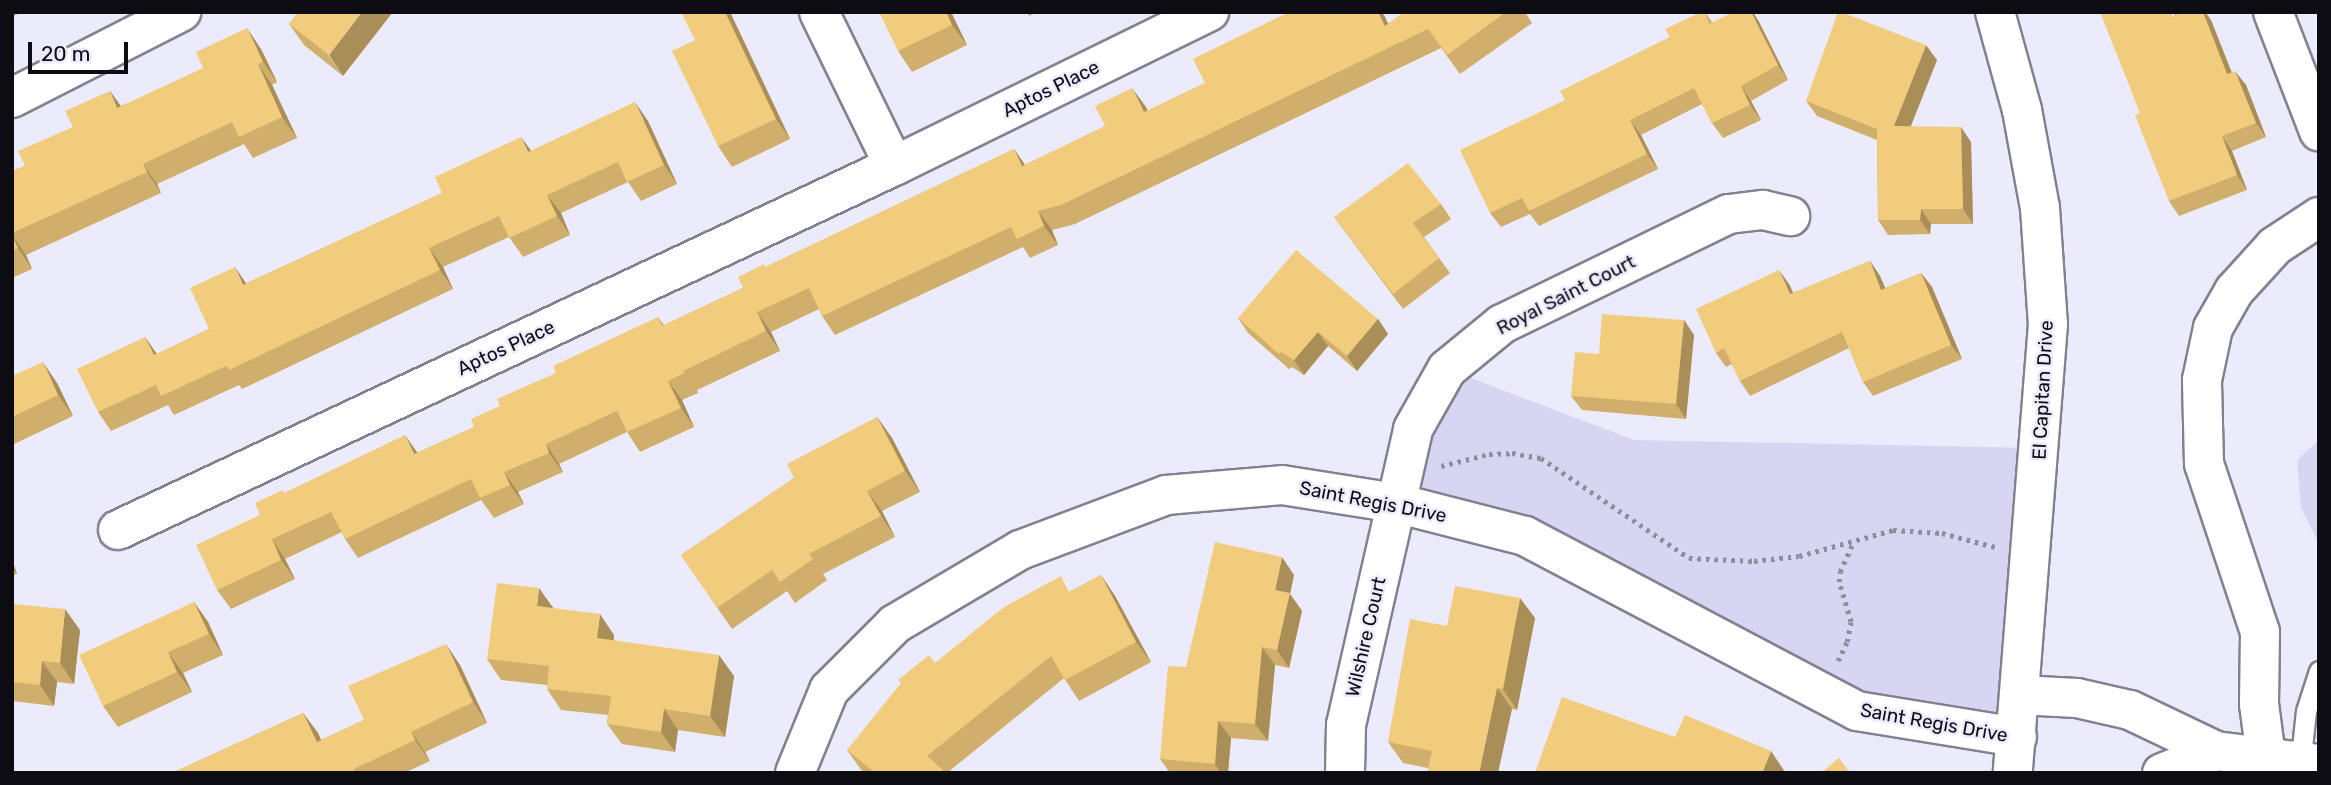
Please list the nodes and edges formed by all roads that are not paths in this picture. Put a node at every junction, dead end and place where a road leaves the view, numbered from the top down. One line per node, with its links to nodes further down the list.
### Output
1 (181, 12): 6 (street)
2 (819, 12): 8 (street)
3 (1209, 12): 8 (street, Aptos Place)
4 (1995, 12): 14 (street, El Capitan Drive)
5 (2273, 12): 7 (street)
6 (12, 98)
7 (2319, 131)
8 (894, 166): 12 (street, Aptos Place)
9 (1790, 216): 11 (street, Royal Saint Court)
10 (2319, 217): 17 (street)
11 (1396, 503): 16 (street, Saint Regis Drive); 18 (street, Saint Regis Drive); 19 (street, Wilshire Court)
12 (118, 530)
13 (2319, 671): 17 (lane)
14 (2019, 695): 15 (street); 16 (street, El Capitan Drive)
15 (2216, 751): 17 (street); 20 (street)
16 (2015, 755)
17 (2290, 765)
18 (795, 773)
19 (1345, 773)
20 (2162, 773)

